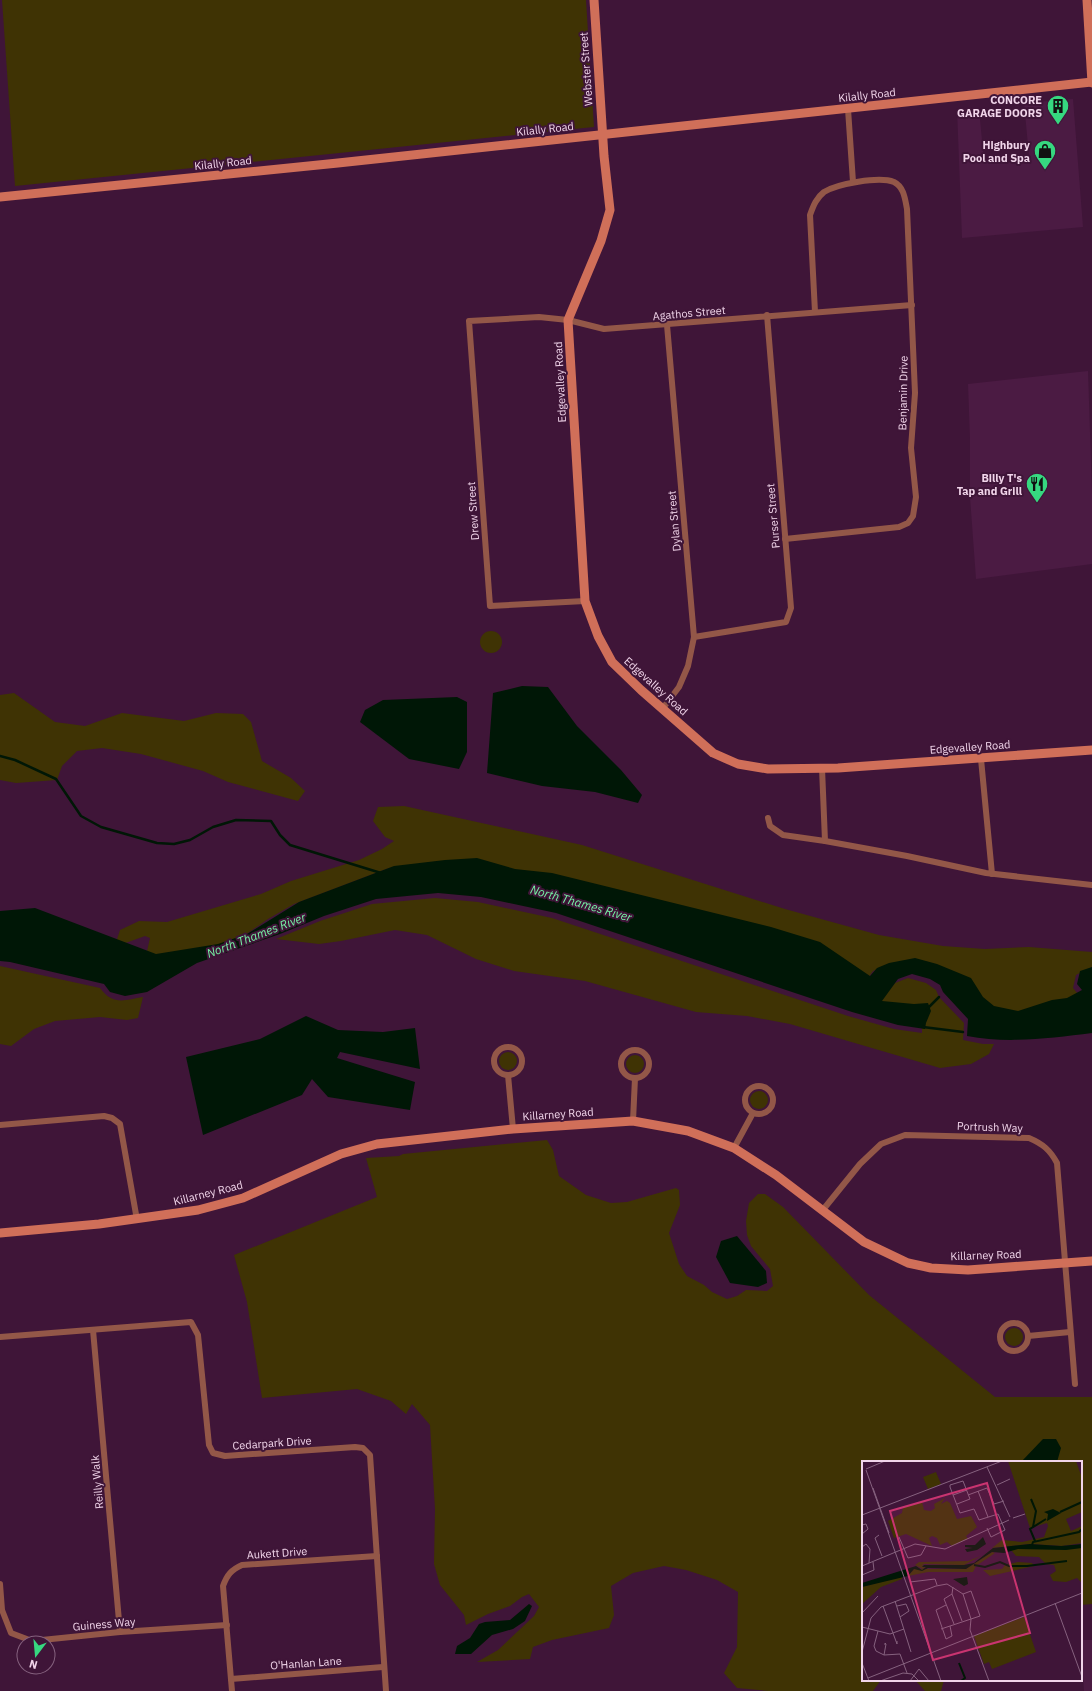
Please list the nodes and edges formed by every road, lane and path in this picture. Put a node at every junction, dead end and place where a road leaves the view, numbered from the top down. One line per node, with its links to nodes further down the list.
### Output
1 (594, 0): 5 (street, Webster Street)
2 (1087, 0): 3 (street)
3 (1092, 82): 4 (street, Kilally Road)
4 (848, 109): 5 (street, Kilally Road); 6 (street)
5 (603, 135): 7 (street, Kilally Road); 12 (street, Edgevalley Road)
6 (853, 182): 8 (street, Benjamin Drive); 9 (street, Benjamin Drive)
7 (0, 197)
8 (912, 305): 9 (street, Agathos Street); 14 (street, Benjamin Drive)
9 (815, 312): 10 (street, Agathos Street)
10 (767, 315): 13 (street, Agathos Street); 14 (street, Purser Street)
11 (469, 320): 12 (street, Agathos Street); 15 (street, Drew Street)
12 (568, 320): 13 (street, Agathos Street); 15 (street, Edgevalley Road)
13 (667, 325): 16 (street, Dylan Street)
14 (785, 538): 16 (street, Purser Street)
15 (585, 601): 17 (street, Edgevalley Road)
16 (694, 637): 17 (street, Dylan Street)
17 (663, 708): 20 (street, Edgevalley Road)
18 (1092, 750): 19 (street, Edgevalley Road)
19 (981, 759): 20 (street, Edgevalley Road); 23 (street)
20 (822, 768): 22 (street)
21 (768, 818): 22 (street)
22 (825, 841): 23 (street)
23 (992, 874): 24 (street)
24 (1092, 885)
25 (508, 1074): 25 (street); 30 (street)
26 (635, 1078): 26 (street); 28 (street)
27 (753, 1113): 27 (street); 31 (street)
28 (633, 1121): 30 (street, Killarney Road); 31 (street, Killarney Road)
29 (0, 1125): 33 (street)
30 (513, 1129): 33 (street, Killarney Road)
31 (734, 1148): 32 (street, Killarney Road)
32 (822, 1211): 36 (street, Killarney Road); 36 (street, Portrush Way)
33 (137, 1220): 34 (street, Killarney Road)
34 (0, 1233)
35 (1092, 1261): 36 (street, Killarney Road)
36 (1066, 1262): 38 (street, Portrush Way)
37 (93, 1330): 40 (street, Cedarpark Drive); 42 (street, Cedarpark Drive); 45 (street, Reilly Walk)
38 (1070, 1332): 39 (street); 41 (street, Portrush Way)
39 (1028, 1336): 39 (street)
40 (0, 1337)
41 (1075, 1384)
42 (377, 1556): 44 (street, Aukett Drive); 46 (street, Cedarpark Drive)
43 (0, 1584): 45 (street, Guiness Way)
44 (227, 1625): 45 (street, Guiness Way); 47 (street, Aukett Drive)
45 (120, 1632)
46 (383, 1667): 47 (street, O'Hanlan Lane); 49 (street, Cedarpark Drive)
47 (231, 1679): 48 (street, Aukett Drive)
48 (232, 1691)
49 (386, 1691)

